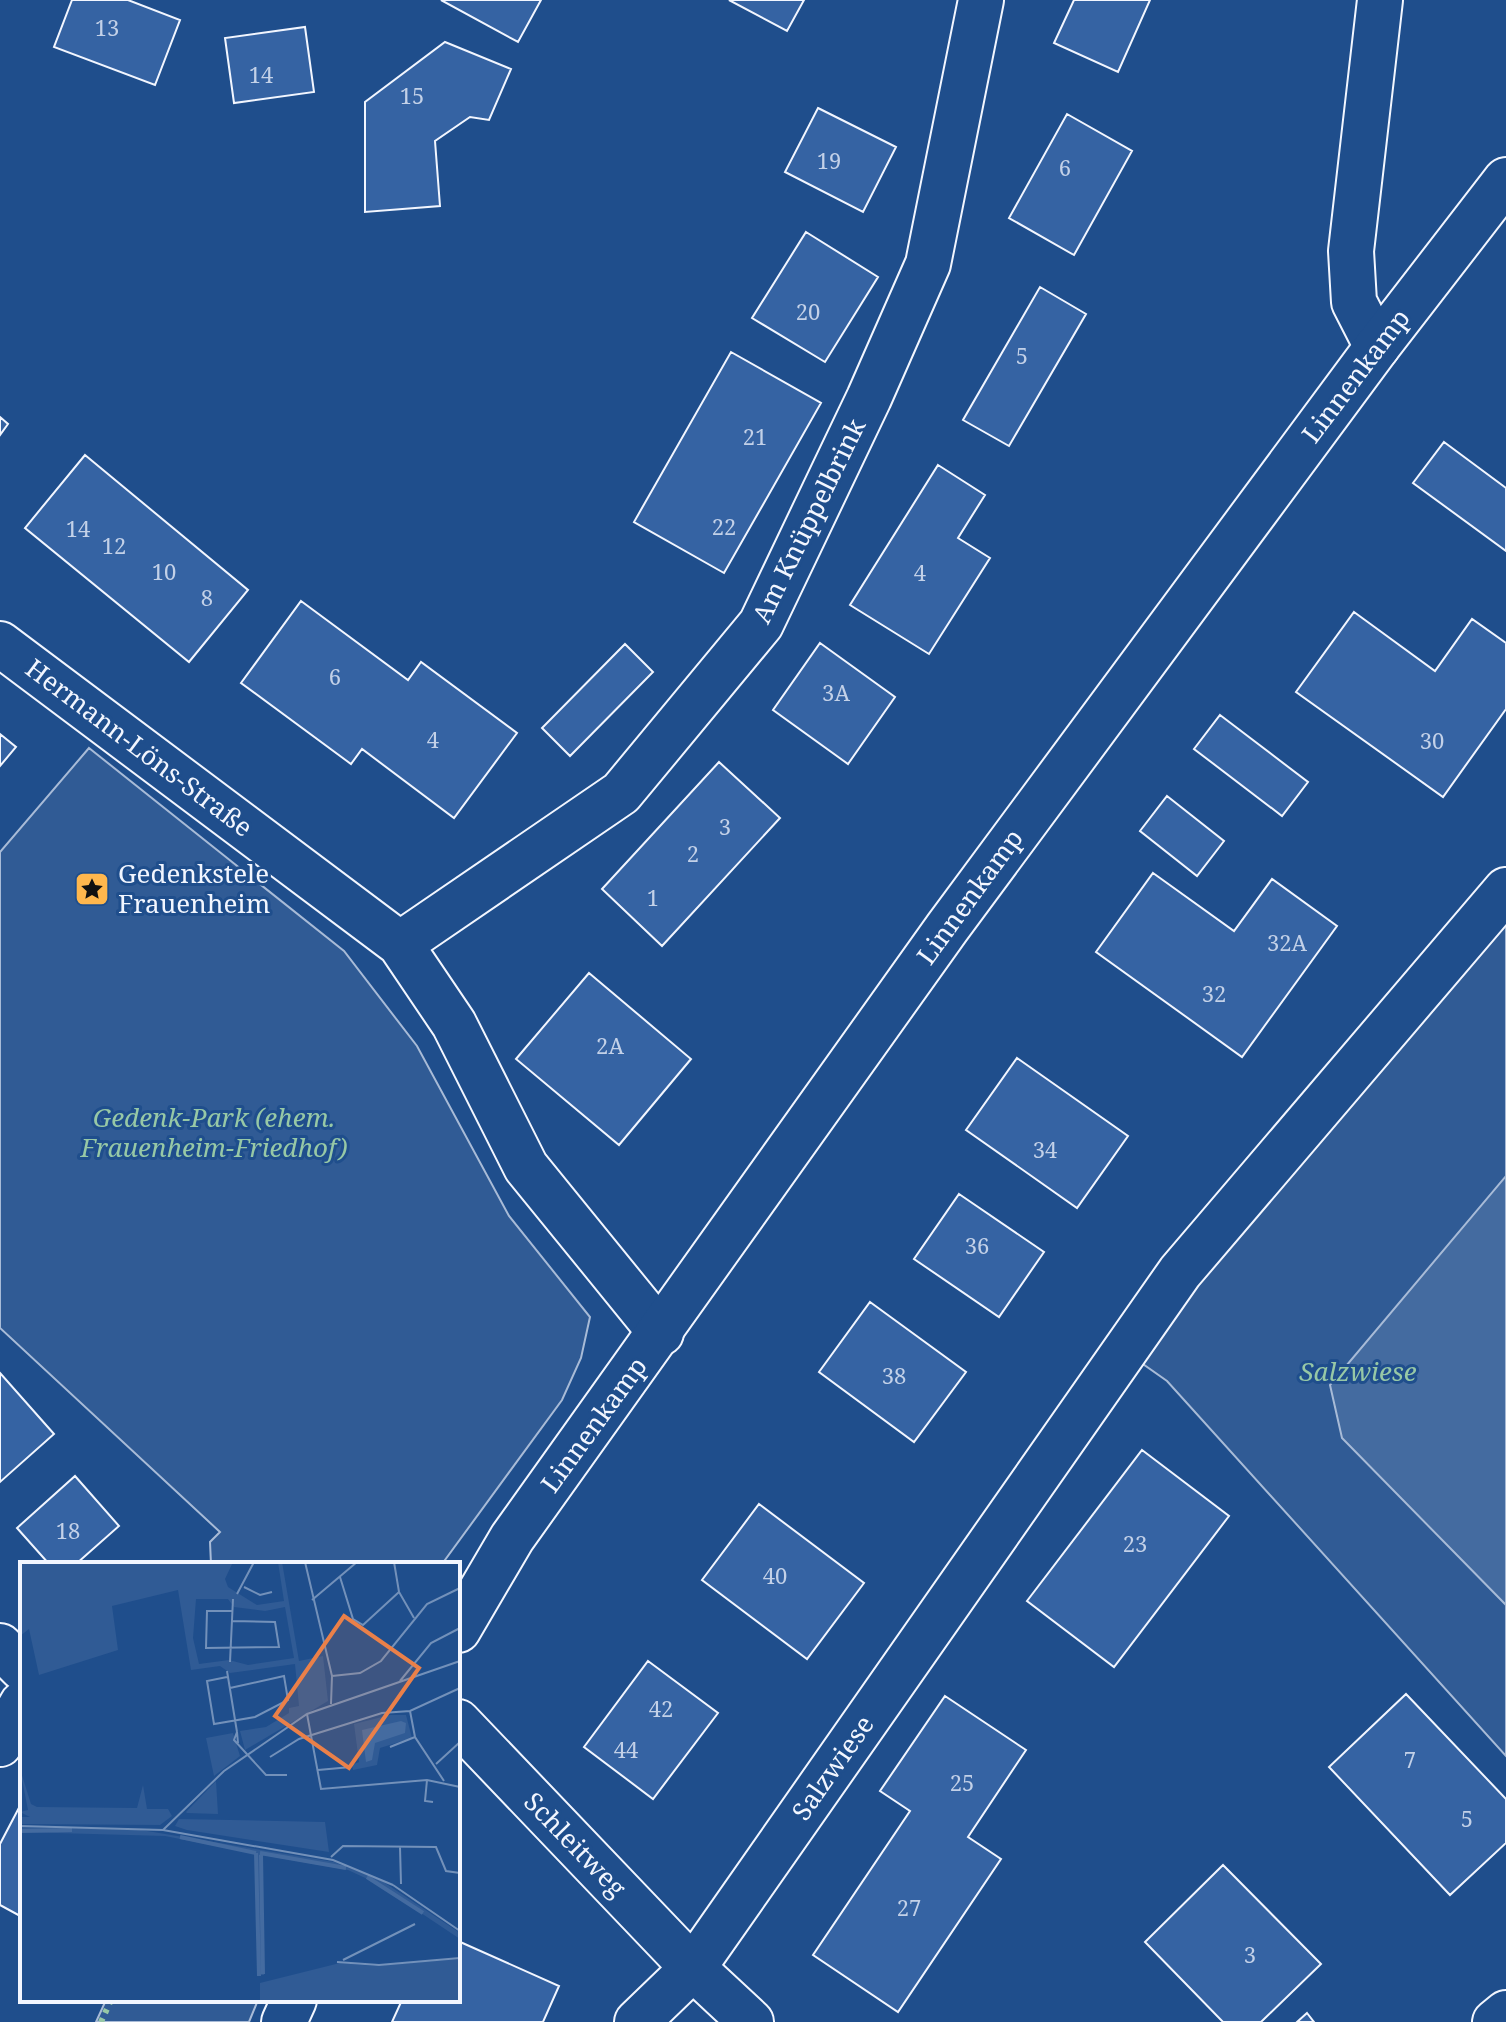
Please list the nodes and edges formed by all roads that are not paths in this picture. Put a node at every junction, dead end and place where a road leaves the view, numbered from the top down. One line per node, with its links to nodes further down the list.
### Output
1 (981, 0): 7 (street, Am Knüppelbrink)
2 (1380, 0): 4 (street)
3 (1506, 180): 4 (street, Linnenkamp)
4 (1377, 347): 8 (street, Linnenkamp)
5 (0, 644): 7 (street, Hermann-Löns-Straße)
6 (1506, 890): 15 (street, Salzwiese)
7 (400, 944): 8 (street, Hermann-Löns-Straße)
8 (661, 1333): 9 (street, Linnenkamp)
9 (460, 1627)
10 (0, 1646): 11 (street)
11 (20, 1666)
12 (20, 1708): 14 (street)
13 (460, 1724): 15 (street, Schleitweg)
14 (0, 1744)
15 (693, 1968): 19 (street); 20 (street, Schleitweg)
16 (293, 2002): 18 (street)
17 (1506, 2013): 21 (street)
18 (284, 2022)
19 (637, 2022)
20 (751, 2022)
21 (1495, 2022)

